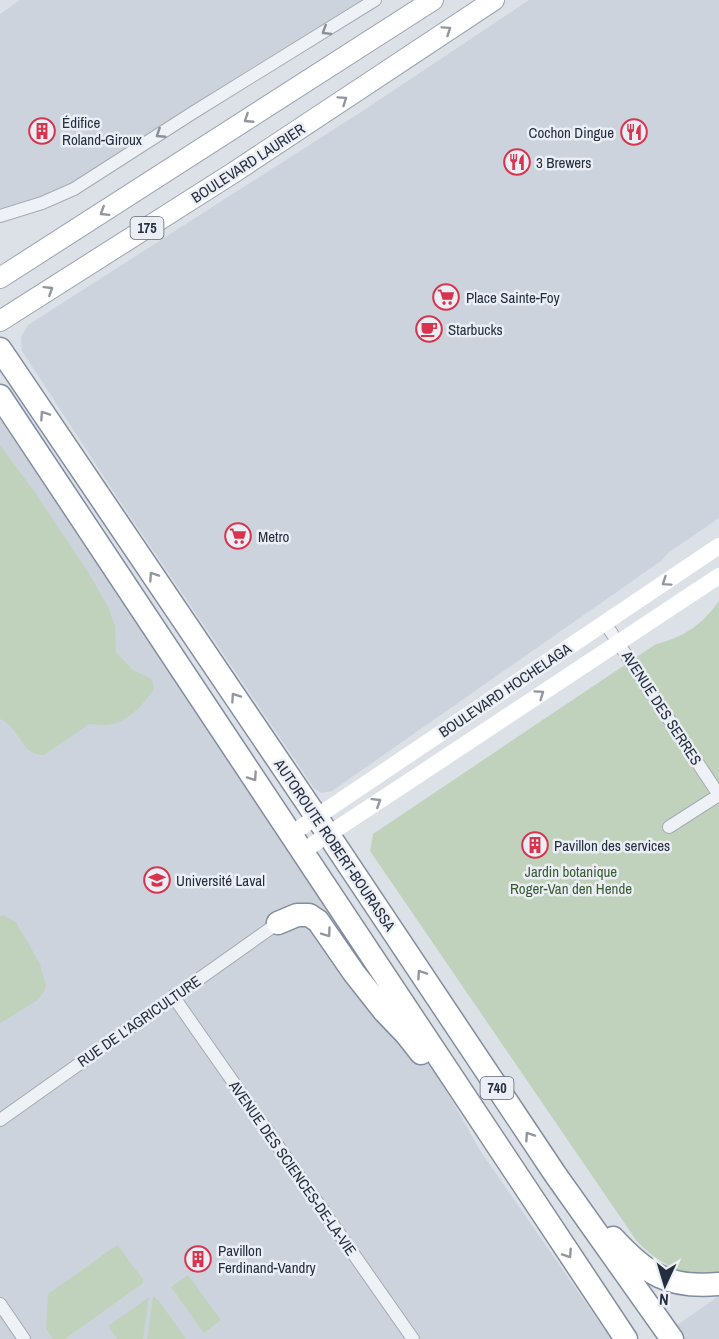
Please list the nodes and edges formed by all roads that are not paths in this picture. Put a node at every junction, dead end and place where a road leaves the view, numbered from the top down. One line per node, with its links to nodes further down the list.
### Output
1 (375, 0): 4 (street, one-way to 4)
2 (433, 0): 5 (main road, 175, one-way to 5)
3 (481, 3): 6 (main road, BOULEVARD LAURIER / 175, one-way to 3)
4 (0, 216)
5 (0, 278)
6 (0, 321)
7 (0, 349): 14 (highway, AUTOROUTE ROBERT-BOURASSA, one-way to 7)
8 (0, 396): 16 (highway, AUTOROUTE ROBERT-BOURASSA, one-way to 16)
9 (719, 546): 11 (main road, BOULEVARD HOCHELAGA, one-way to 11)
10 (719, 576): 12 (main road, BOULEVARD HOCHELAGA)
11 (605, 623): 12 (street, AVENUE DES SERRES); 14 (main road, BOULEVARD HOCHELAGA)
12 (619, 642): 13 (street, AVENUE DES SERRES); 14 (main road, BOULEVARD HOCHELAGA, one-way to 12)
13 (719, 795): 15 (street, AVENUE DES SERRES)
14 (322, 825): 16 (main road, BOULEVARD HOCHELAGA); 20 (highway, AUTOROUTE ROBERT-BOURASSA / 740, one-way to 14)
15 (669, 826)
16 (297, 842): 21 (highway, AUTOROUTE ROBERT-BOURASSA / 740)
17 (278, 923): 18 (street, RUE DE L'AGRICULTURE); 21 (highway, one-way to 21)
18 (173, 996): 19 (street, RUE DE L'AGRICULTURE); 25 (street, AVENUE DES SCIENCES-DE-LA-VIE)
19 (0, 1120)
20 (555, 1174): 22 (highway); 27 (highway, AUTOROUTE ROBERT-BOURASSA / 740)
21 (536, 1205): 26 (highway, AUTOROUTE ROBERT-BOURASSA / 740, one-way to 26)
22 (719, 1284)
23 (0, 1304): 24 (street)
24 (24, 1339)
25 (414, 1339)
26 (626, 1339)
27 (672, 1339)

